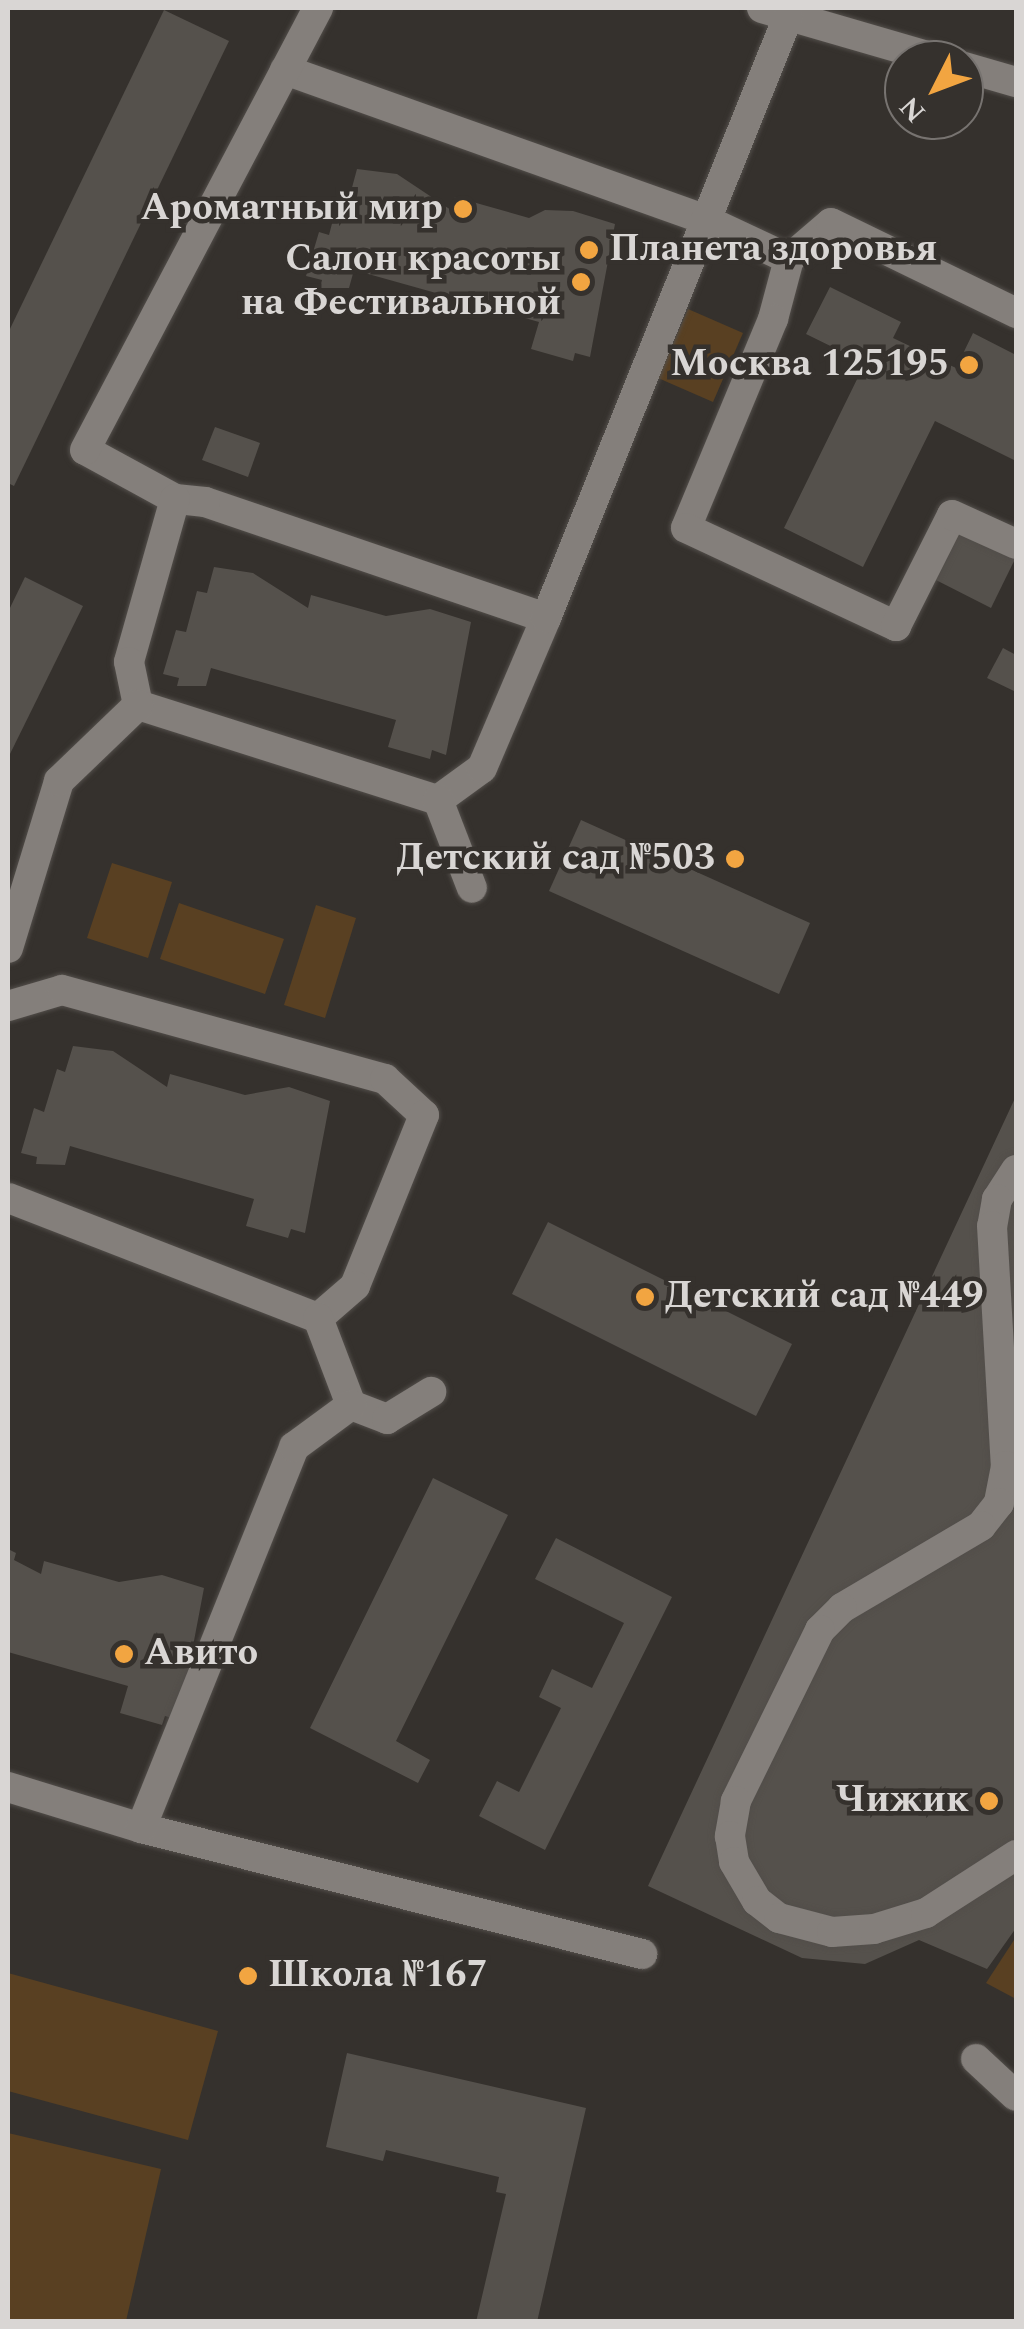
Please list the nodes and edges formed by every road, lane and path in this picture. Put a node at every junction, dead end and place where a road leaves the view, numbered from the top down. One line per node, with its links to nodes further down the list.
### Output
1 (318, 8): 4 (street)
2 (775, 12): 3 (street); 7 (street)
3 (884, 44)
4 (285, 70): 7 (street); 10 (street)
5 (984, 73): 6 (street)
6 (1016, 82)
7 (706, 220): 8 (street); 12 (street)
8 (789, 259): 9 (street); 11 (street)
9 (1016, 314)
10 (175, 499): 12 (street); 13 (street)
11 (1016, 544)
12 (546, 618): 14 (street)
13 (138, 705): 14 (street); 16 (street)
14 (438, 800): 15 (street)
15 (472, 888)
16 (8, 948)
17 (8, 1006): 20 (street)
18 (1016, 1170): 25 (street)
19 (8, 1198): 20 (street)
20 (318, 1318): 22 (street)
21 (431, 1392): 22 (street)
22 (352, 1405): 24 (street)
23 (8, 1787): 24 (street)
24 (141, 1828): 26 (street)
25 (1016, 1855)
26 (642, 1954)
27 (976, 2059): 28 (street)
28 (1016, 2096)

